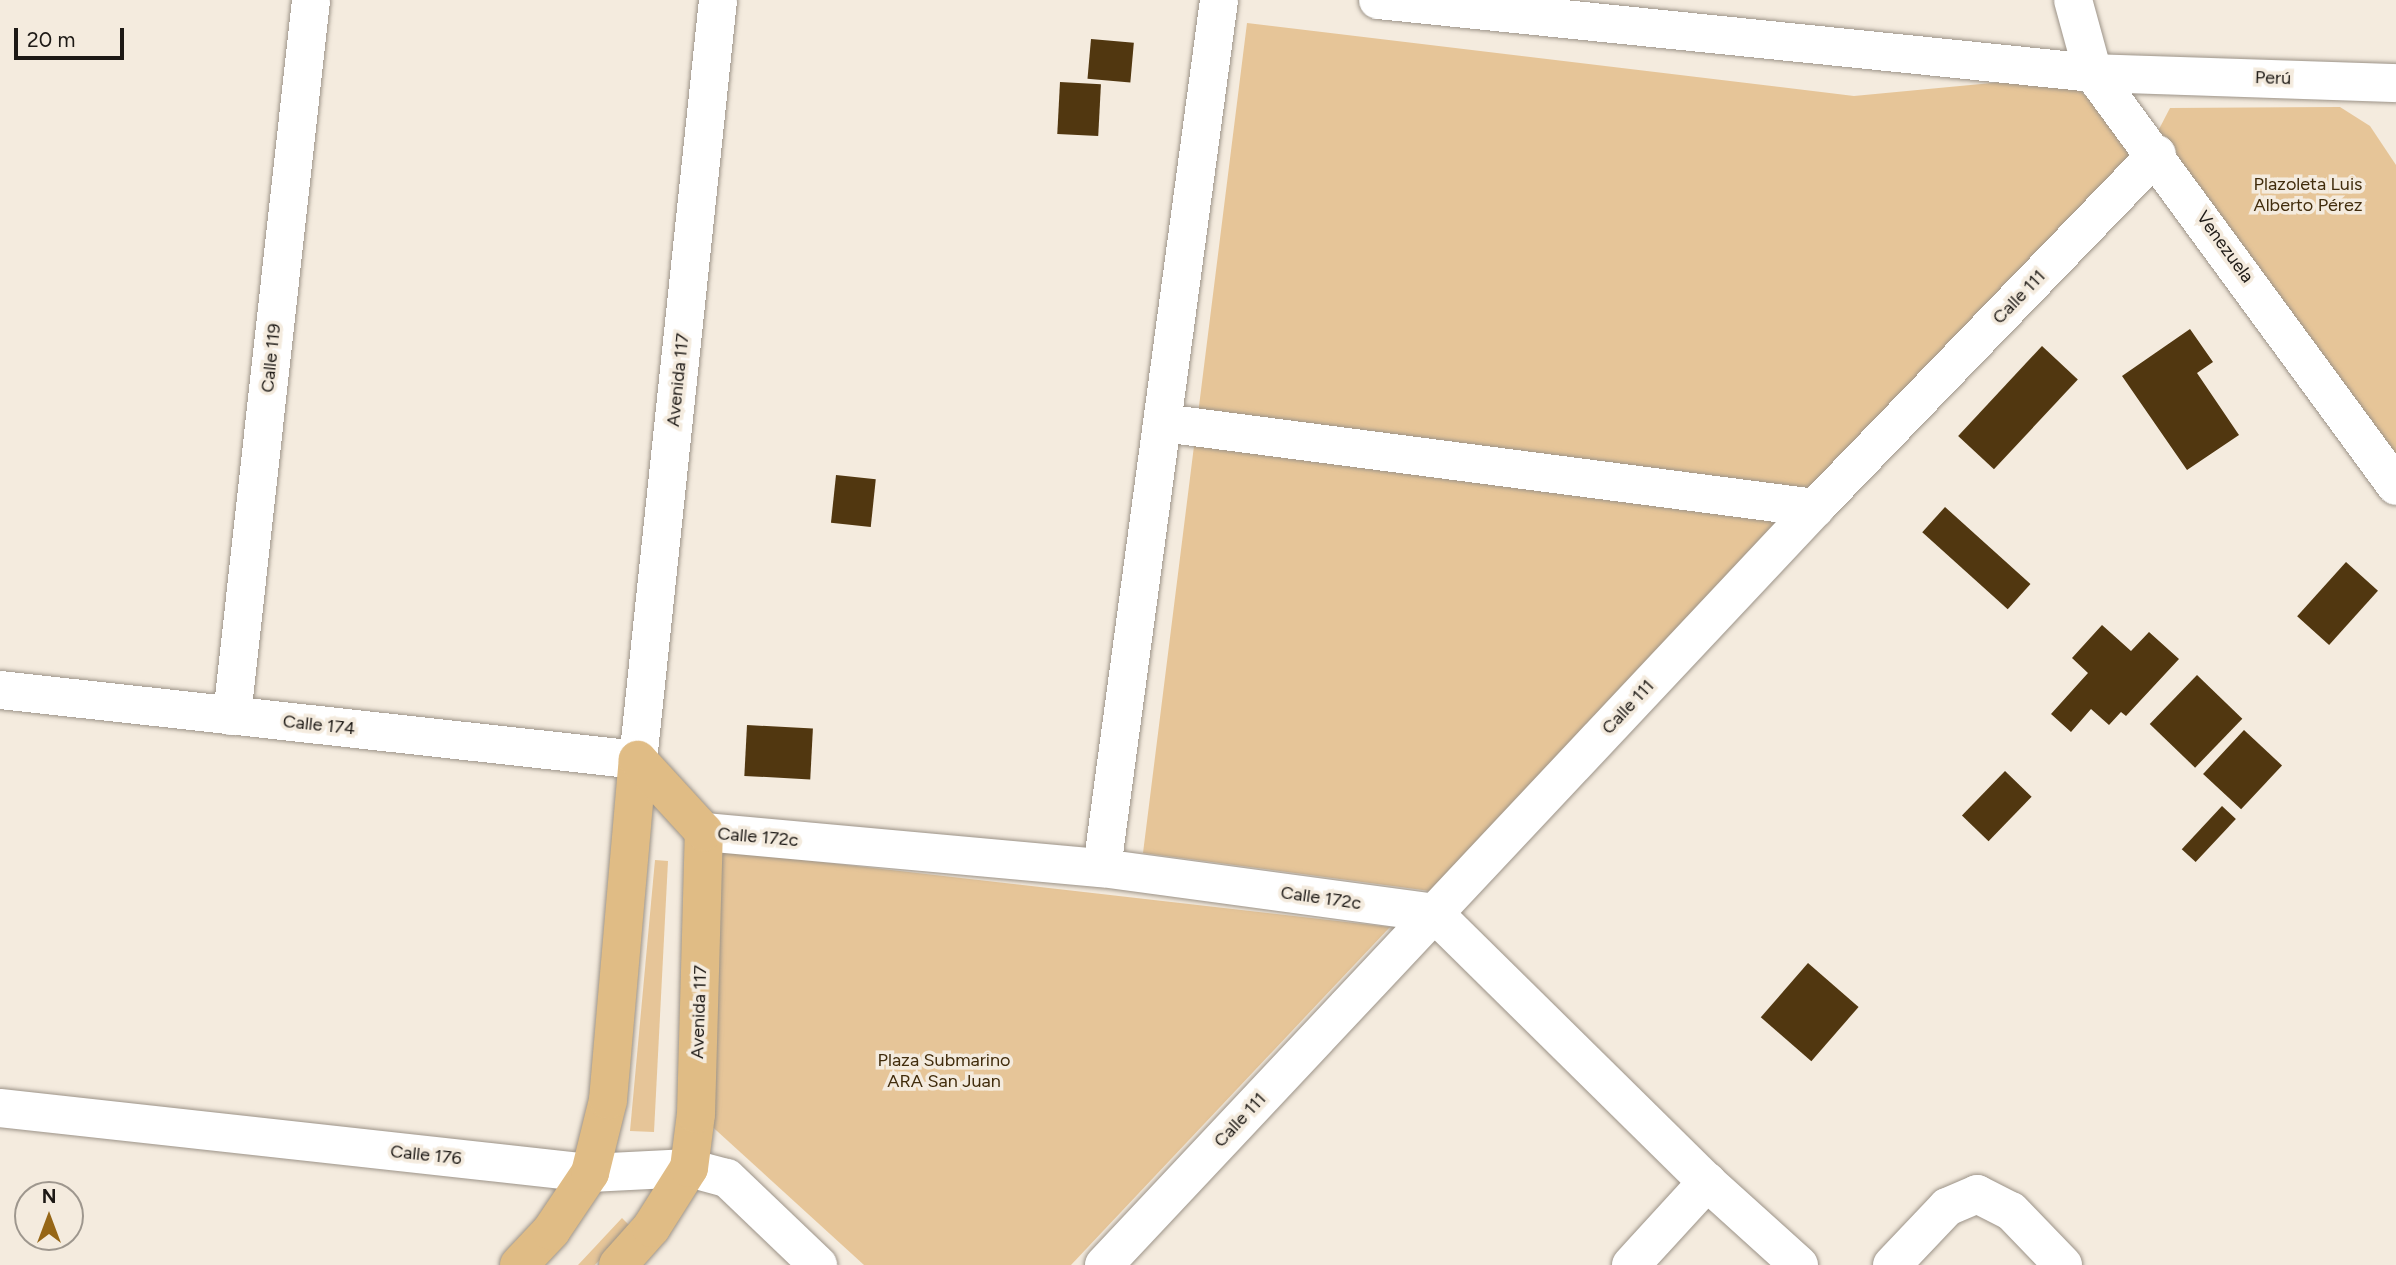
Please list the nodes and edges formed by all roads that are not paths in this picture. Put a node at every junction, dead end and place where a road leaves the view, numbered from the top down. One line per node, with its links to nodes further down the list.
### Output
1 (311, 0): 14 (street, Calle 119)
2 (718, 0): 15 (street, Avenida 117)
3 (1219, 0): 10 (street)
4 (1378, 0): 6 (street, Perú)
5 (2073, 0): 6 (street, Venezuela)
6 (2094, 73): 7 (street, Perú); 9 (street, Venezuela)
7 (2386, 83): 8 (street)
8 (2396, 114)
9 (2157, 154): 11 (street, Venezuela); 12 (street, Calle 111)
10 (1163, 423): 12 (street); 17 (street)
11 (2396, 486)
12 (1815, 509): 18 (street, Calle 111)
13 (0, 690): 14 (street, Calle 174)
14 (232, 716): 15 (street, Calle 174)
15 (638, 760): 16 (main road); 21 (main road, Avenida 117)
16 (704, 832): 17 (street, Calle 172c); 20 (main road, Avenida 117)
17 (1102, 868): 18 (street, Calle 172c)
18 (1434, 913): 22 (street); 26 (street, Calle 111)
19 (0, 1108): 21 (street, Calle 176)
20 (689, 1168): 21 (street, Calle 176); 24 (main road, Avenida 117); 25 (street, Calle 176)
21 (590, 1173): 23 (main road, Avenida 117)
22 (1707, 1182): 27 (street); 28 (street)
23 (519, 1265)
24 (618, 1265)
25 (818, 1265)
26 (1104, 1265)
27 (1631, 1265)
28 (1799, 1265)
29 (1892, 1265): 30 (street)
30 (2063, 1265)

